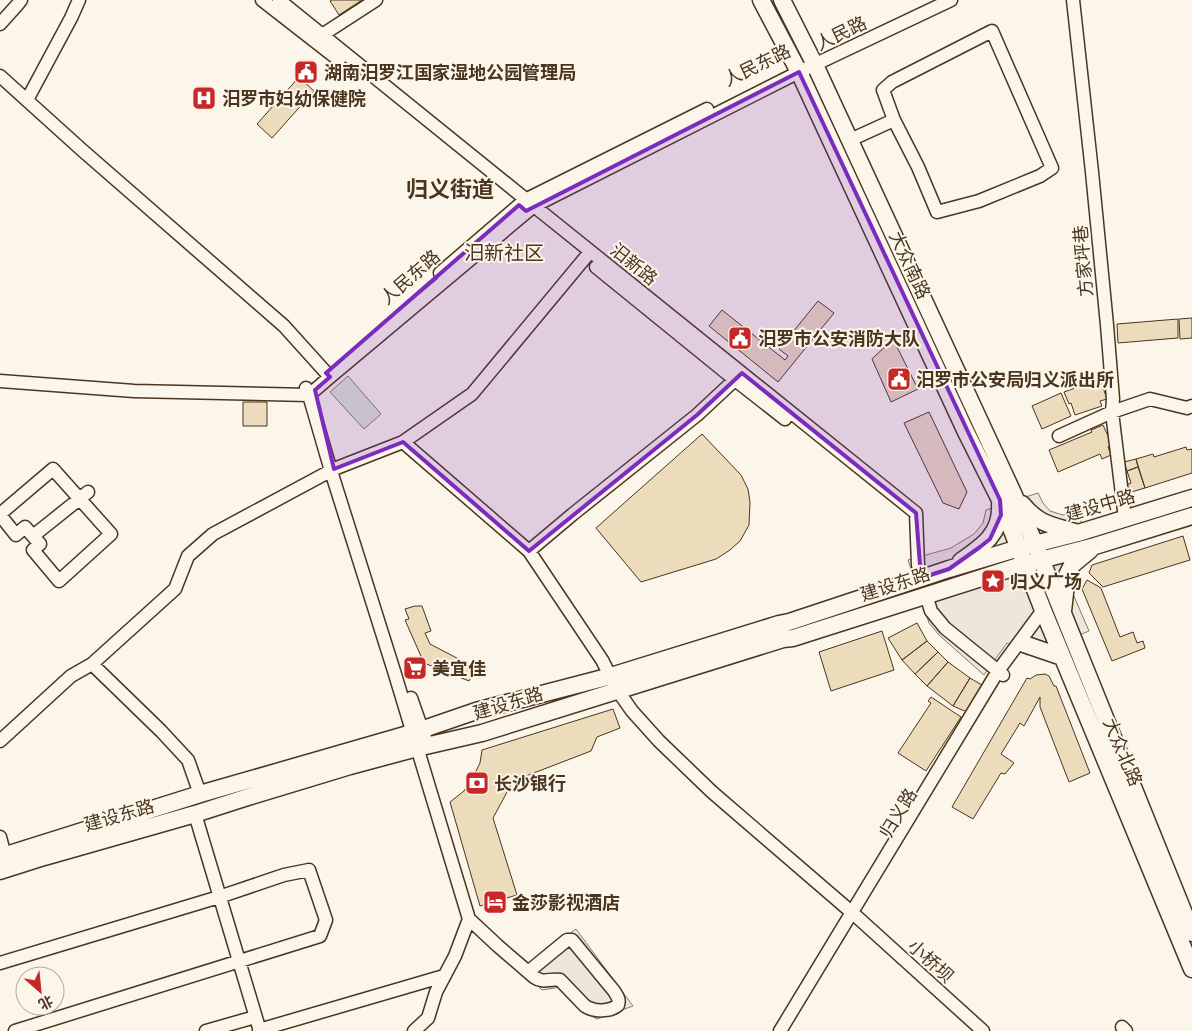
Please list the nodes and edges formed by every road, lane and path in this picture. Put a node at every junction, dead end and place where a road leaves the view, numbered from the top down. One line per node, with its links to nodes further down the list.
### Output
1 (79, 0): 16 (street)
2 (262, 0): 19 (street)
3 (279, 0): 12 (street, 汨新路)
4 (376, 0): 12 (street)
5 (761, 0): 14 (main road, 大众南路)
6 (782, 0): 13 (main road, 大众南路)
7 (931, 0): 13 (street, 人民路)
8 (951, 0): 13 (street, 人民路)
9 (1073, 0): 27 (street, 方家坪巷)
10 (18, 1): 11 (street)
11 (0, 24)
12 (322, 35): 19 (street, 汨新路)
13 (814, 61): 14 (street, 人民东路); 18 (main road, 大众南路)
14 (797, 69): 19 (street, 人民东路); 32 (main road, 大众南路)
15 (0, 76): 16 (street)
16 (27, 100): 22 (street)
17 (894, 120): 17 (street); 18 (street)
18 (850, 140): 32 (main road, 大众南路)
19 (526, 206): 20 (street, 汨新路); 22 (street, 人民东路)
20 (588, 255): 23 (street, 汨新路); 29 (street)
21 (0, 374): 25 (street)
22 (328, 375): 25 (street, 人民东路)
23 (738, 376): 41 (street); 45 (street, 汨新路)
24 (0, 381): 25 (street)
25 (311, 389): 30 (street)
26 (1192, 406): 27 (street)
27 (1112, 412): 28 (street); 36 (street, 方家坪巷)
28 (1059, 436)
29 (403, 442): 30 (street); 41 (street, 小桥坝)
30 (333, 470): 51 (street); 55 (street)
31 (84, 496): 34 (street); 38 (street); 38 (street)
32 (1006, 496): 37 (main road); 39 (main road, 大众南路); 42 (main road, 大众南路); 44 (main road)
33 (1192, 498): 36 (main road, 建设中路)
34 (0, 515): 38 (street)
35 (1192, 516): 40 (main road)
36 (1125, 519): 37 (main road, 建设中路)
37 (1078, 533): 39 (main road, 建设中路)
38 (33, 536)
39 (1035, 544): 42 (main road, 建设中路); 43 (main road, 大众北路)
40 (1095, 546): 43 (main road); 47 (main road)
41 (529, 551): 53 (street, 小桥坝)
42 (1022, 556): 43 (main road); 44 (main road, 建设东路); 46 (main road, 建设东路); 48 (main road, 大众北路)
43 (1041, 560): 47 (main road, 大众北路)
44 (949, 569): 45 (main road, 建设东路)
45 (921, 578): 53 (main road, 建设东路)
46 (926, 595): 52 (street); 54 (main road, 建设东路)
47 (1063, 611): 64 (main road, 大众北路)
48 (1044, 613): 49 (street); 50 (main road, 大众北路); 52 (street)
49 (1024, 644): 50 (main road); 52 (street)
50 (1062, 657): 67 (main road, 大众北路)
51 (92, 664): 56 (street); 57 (street)
52 (1000, 673): 62 (street)
53 (611, 676): 54 (street, 小桥坝); 55 (main road, 建设东路)
54 (618, 691): 55 (main road, 建设东路); 62 (street, 小桥坝)
55 (420, 739): 57 (main road, 建设东路); 58 (main road, 建设东路); 63 (street)
56 (0, 741)
57 (200, 794): 60 (main road, 建设东路)
58 (196, 814): 60 (main road, 建设东路); 61 (street)
59 (0, 837): 60 (street)
60 (2, 861)
61 (219, 897): 65 (street); 65 (street); 66 (street)
62 (854, 914): 75 (street); 76 (street); 77 (street, 小桥坝)
63 (469, 919): 68 (street); 69 (street)
64 (1192, 933)
65 (238, 961): 70 (street); 71 (street)
66 (0, 963)
67 (1192, 969)
68 (528, 972): 68 (street)
69 (444, 976): 73 (street); 74 (street)
70 (255, 1017): 72 (street); 73 (street)
71 (15, 1031)
72 (206, 1031)
73 (259, 1031)
74 (414, 1031)
75 (780, 1031)
76 (785, 1031)
77 (983, 1031)

